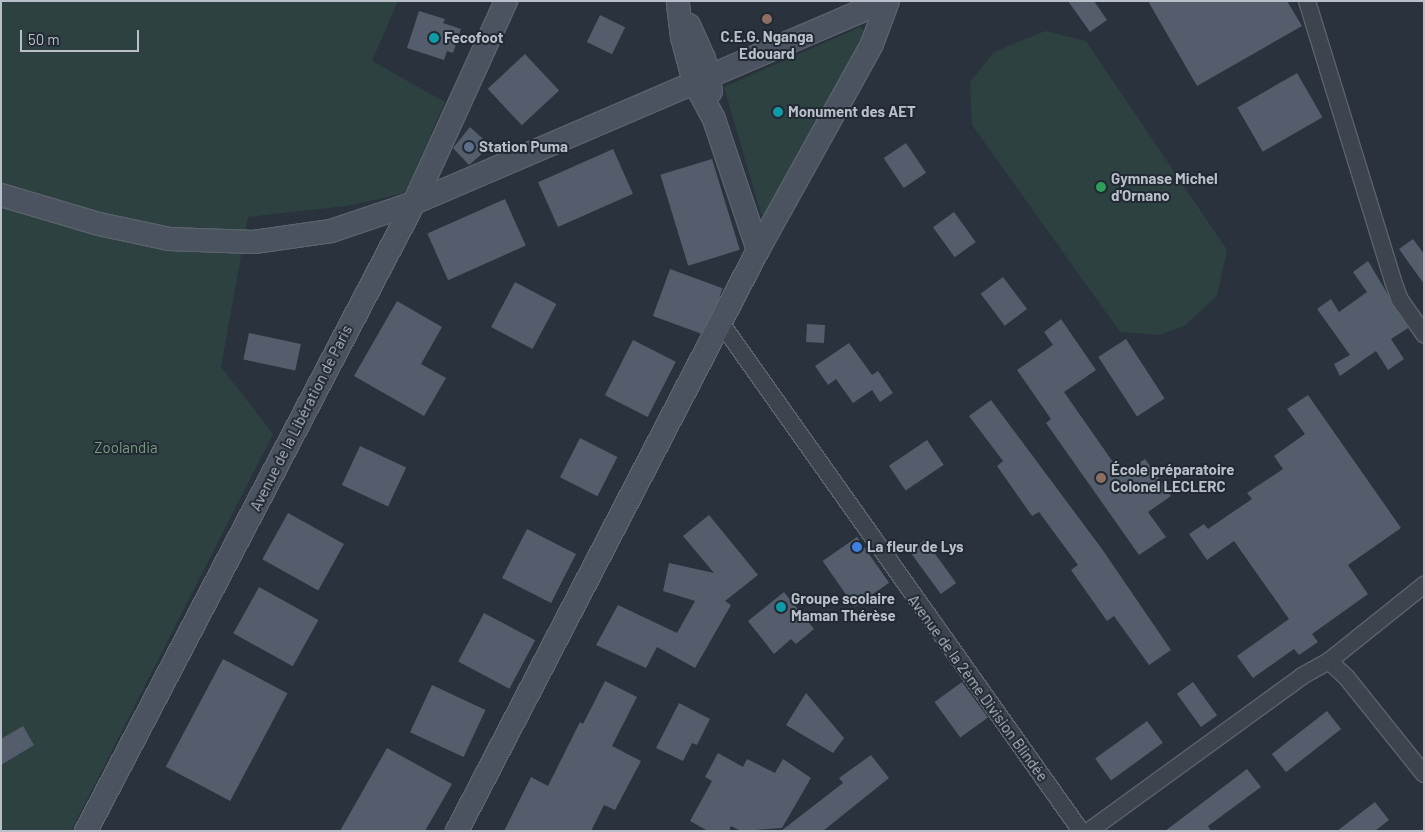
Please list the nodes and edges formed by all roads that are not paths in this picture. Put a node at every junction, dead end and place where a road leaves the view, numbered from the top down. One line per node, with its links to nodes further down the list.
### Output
1 (506, 1): 9 (street, Avenue de la Libération de Paris)
2 (886, 1): 6 (street); 10 (street)
3 (1307, 1): 12 (street)
4 (678, 2): 5 (street); 7 (street)
5 (698, 45): 6 (street); 7 (street)
6 (740, 62): 7 (street)
7 (702, 79): 9 (street); 10 (street)
8 (1, 195): 9 (street)
9 (414, 203): 16 (street, Avenue de la Libération de Paris)
10 (758, 250): 11 (street)
11 (721, 323): 17 (street); 18 (street, Avenue de la 2ème Division Blindée)
12 (1424, 334)
13 (1424, 585): 14 (street)
14 (1329, 661): 15 (street); 19 (street)
15 (1424, 774)
16 (86, 831)
17 (457, 831)
18 (1081, 831)
19 (1089, 831)

